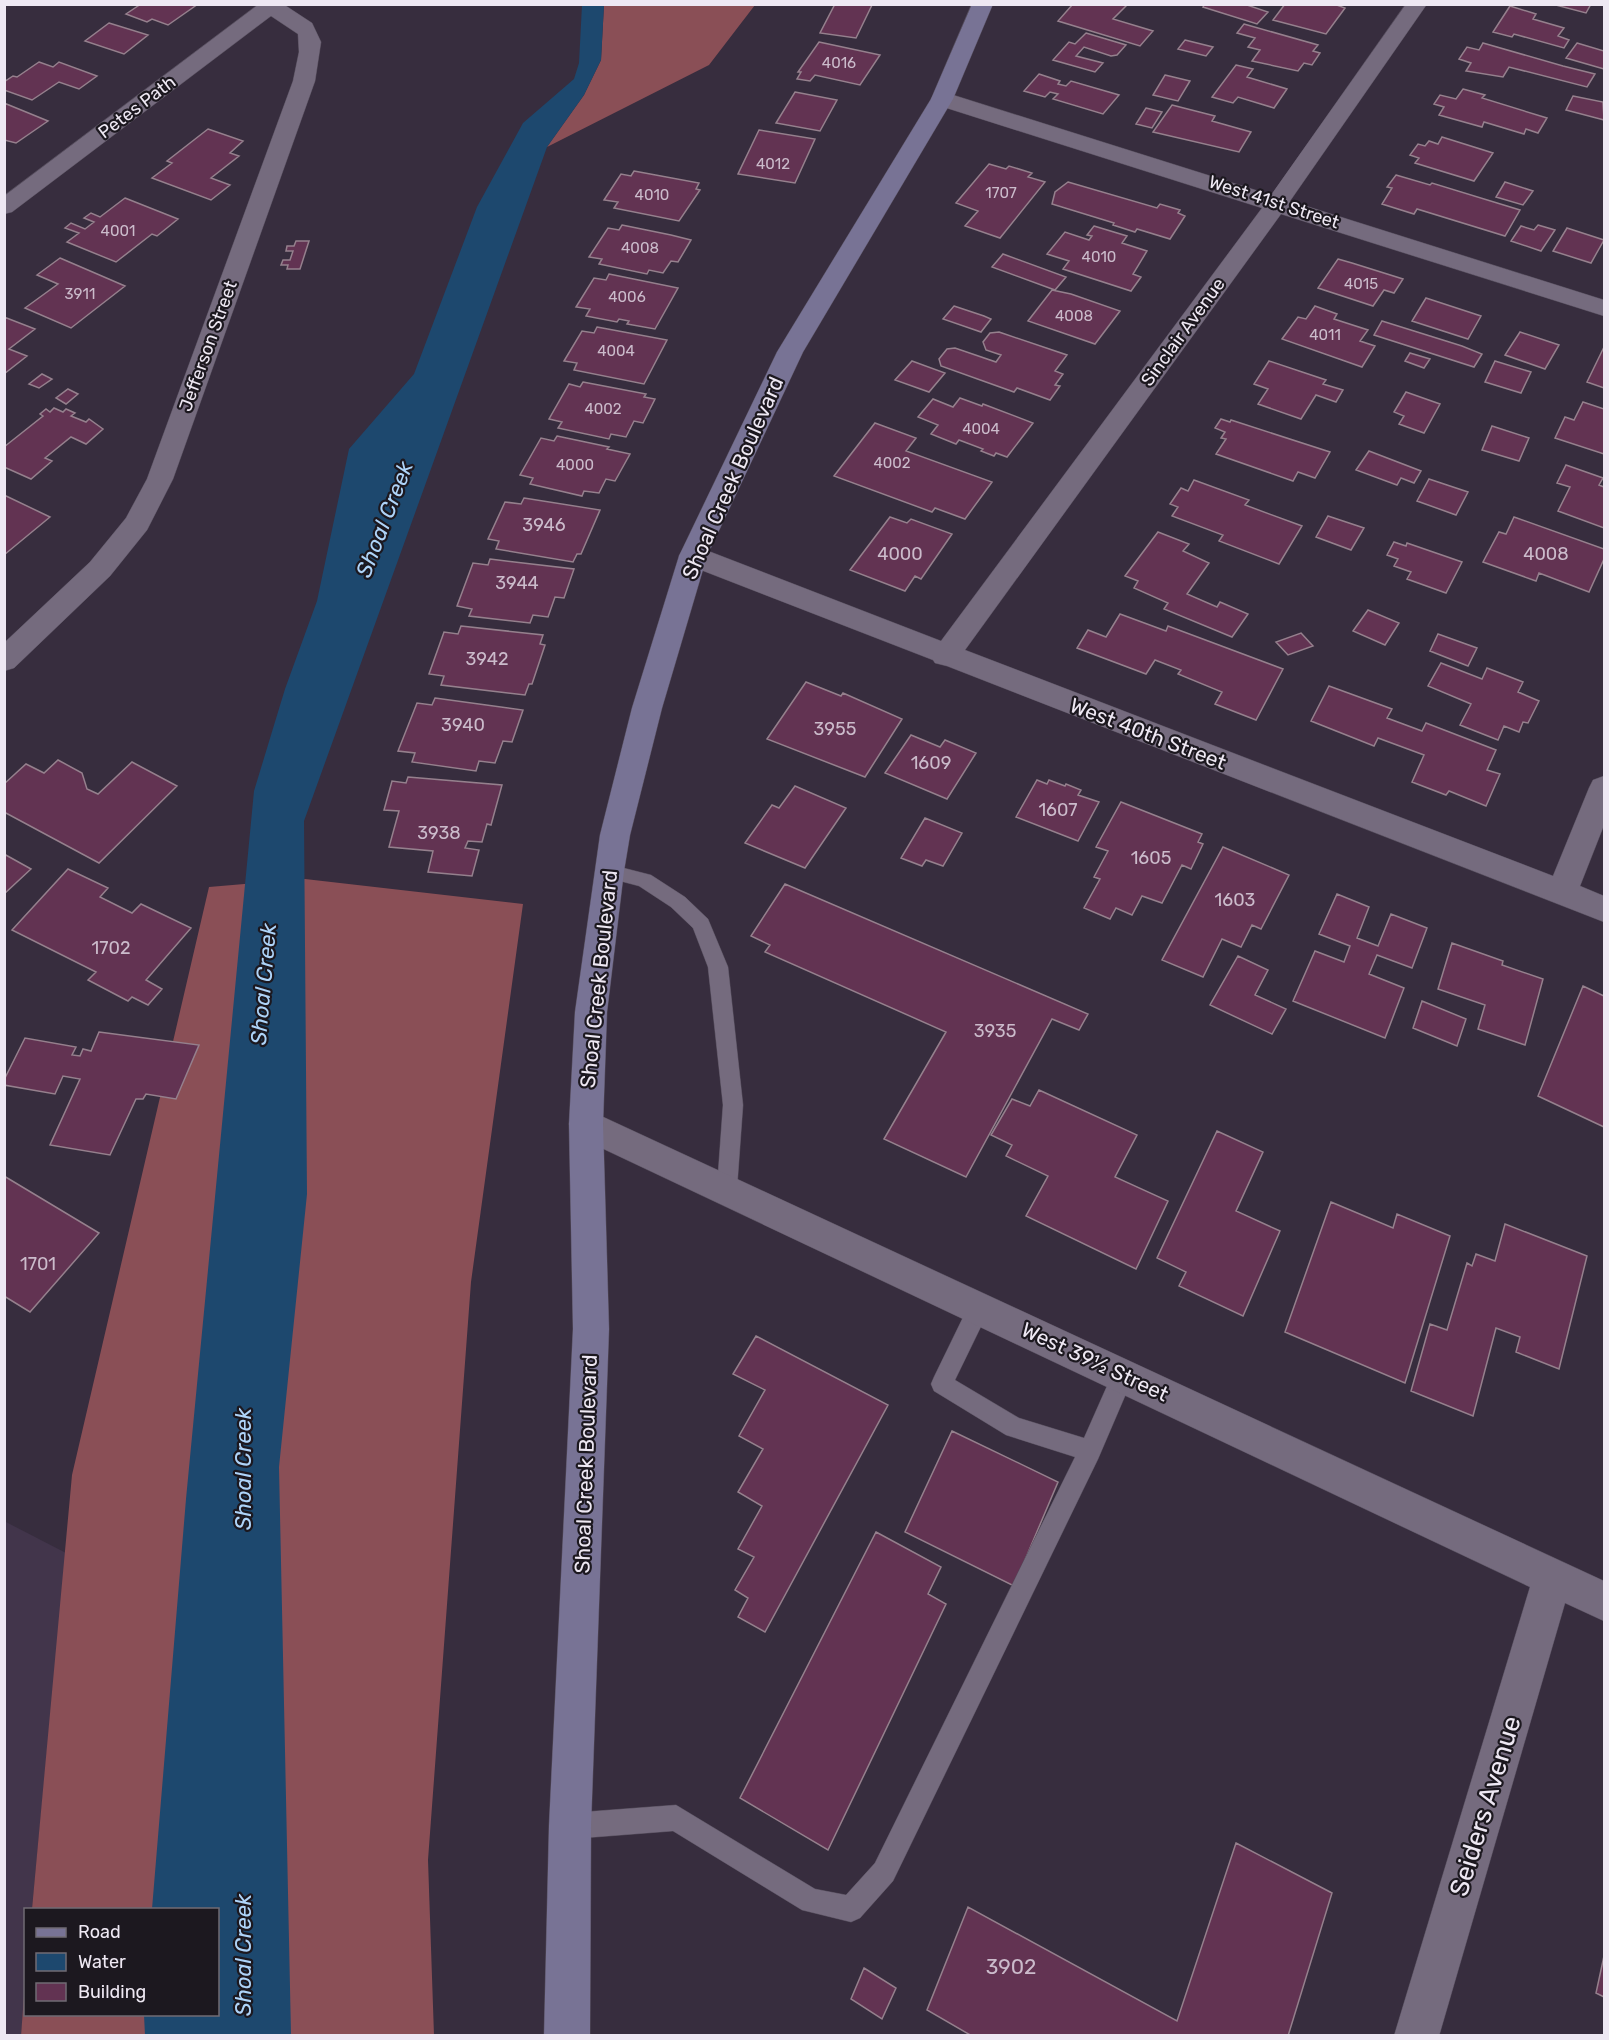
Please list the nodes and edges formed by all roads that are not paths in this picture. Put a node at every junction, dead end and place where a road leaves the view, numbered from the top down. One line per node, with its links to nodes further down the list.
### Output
1 (983, 4): 4 (street, Shoal Creek Boulevard)
2 (1417, 4): 5 (street, Sinclair Avenue)
3 (272, 6): 6 (street, Petes Path); 10 (street, Jefferson Street)
4 (942, 99): 5 (street, West 41st Street); 8 (street, Shoal Creek Boulevard)
5 (1277, 203): 7 (street, West 41st Street); 9 (street, Sinclair Avenue)
6 (4, 207)
7 (1605, 308)
8 (693, 556): 9 (street, West 40th Street); 12 (street, Shoal Creek Boulevard)
9 (945, 656): 13 (street, West 40th Street)
10 (4, 661)
11 (1605, 788): 13 (street)
12 (608, 871): 15 (street, Shoal Creek Boulevard); 16 (lane)
13 (1562, 892): 14 (street, West 40th Street)
14 (1605, 909)
15 (586, 1124): 16 (street, West 39½ Street); 22 (street, Shoal Creek Boulevard)
16 (727, 1188): 17 (street, West 39½ Street)
17 (979, 1308): 18 (street, West 39½ Street); 19 (lane)
18 (1123, 1375): 19 (lane); 20 (street, West 39½ Street)
19 (1090, 1451): 22 (lane)
20 (1553, 1576): 21 (street, West 39½ Street); 24 (street, Seiders Avenue)
21 (1605, 1601)
22 (570, 1826): 23 (street, Shoal Creek Boulevard)
23 (567, 2036)
24 (1416, 2036)

